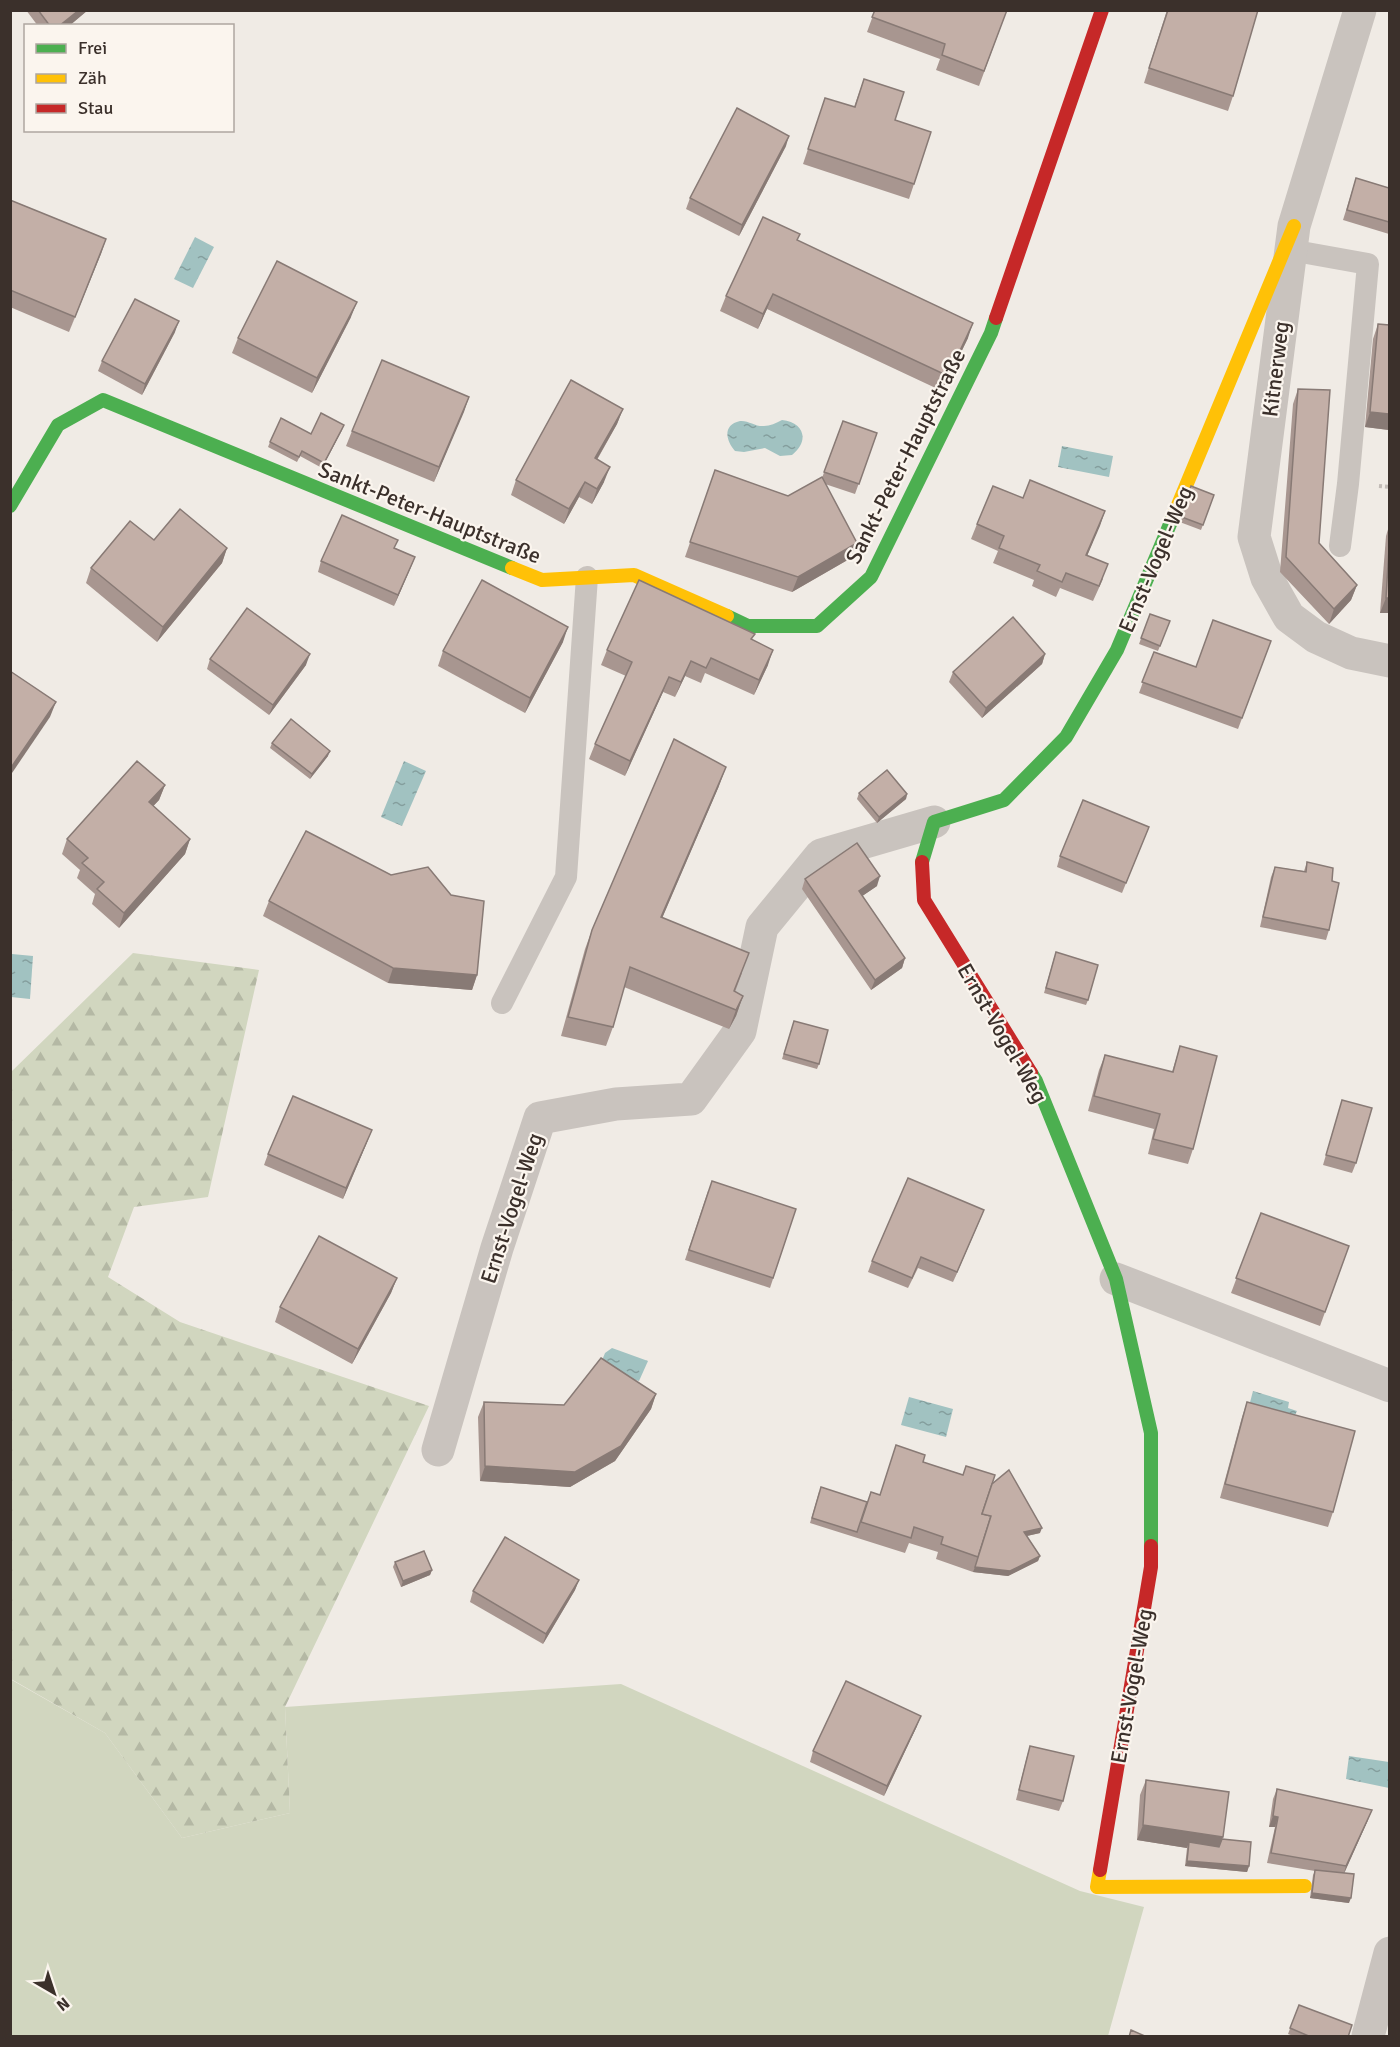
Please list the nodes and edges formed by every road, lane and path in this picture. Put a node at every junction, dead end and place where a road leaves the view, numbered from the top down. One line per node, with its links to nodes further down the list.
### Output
1 (1102, 10): 6 (street, Sankt-Peter-Hauptstraße)
2 (1360, 10): 3 (street, Kitnerweg)
3 (1292, 238): 5 (lane); 7 (street, Kitnerweg); 8 (street, Ernst-Vogel-Weg)
4 (10, 506): 6 (street, Sankt-Peter-Hauptstraße)
5 (1340, 546)
6 (587, 578): 9 (lane)
7 (1389, 661)
8 (934, 822): 10 (street, Ernst-Vogel-Weg); 12 (street, Ernst-Vogel-Weg)
9 (502, 1003)
10 (1116, 1279): 11 (street); 13 (street, Ernst-Vogel-Weg)
11 (1389, 1386)
12 (438, 1450)
13 (1305, 1886)
14 (1389, 1953): 15 (street)
15 (1368, 2037)

